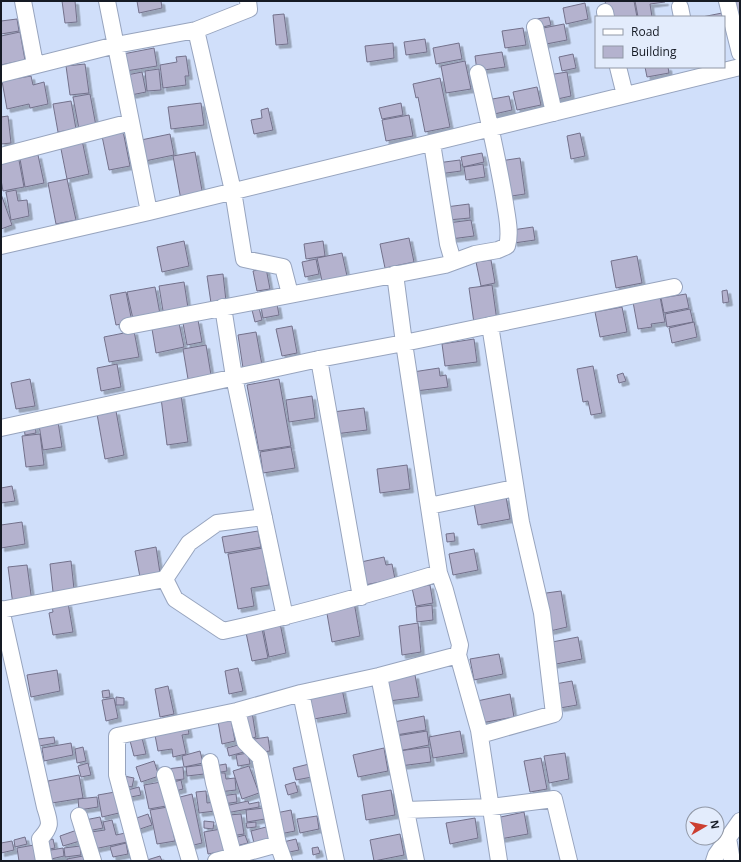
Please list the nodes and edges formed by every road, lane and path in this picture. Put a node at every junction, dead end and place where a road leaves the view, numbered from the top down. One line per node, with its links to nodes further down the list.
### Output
1 (23, 1): 9 (street)
2 (107, 1): 7 (street)
3 (248, 1): 6 (street)
4 (727, 1): 8 (street)
5 (535, 26): 16 (street)
6 (196, 30): 7 (street); 21 (street)
7 (116, 45): 9 (street); 17 (street)
8 (740, 54)
9 (35, 64): 14 (street)
10 (740, 67): 12 (street)
11 (618, 68): 15 (street)
12 (696, 72): 15 (street)
13 (478, 73): 18 (street)
14 (1, 74)
15 (625, 96): 16 (street)
16 (554, 113): 18 (street)
17 (132, 122): 20 (street); 22 (street)
18 (491, 129): 19 (street); 24 (street)
19 (432, 143): 21 (street); 24 (street)
20 (1, 156)
21 (233, 191): 22 (street); 27 (street)
22 (150, 212): 23 (street)
23 (1, 246)
24 (453, 261): 25 (street)
25 (395, 274): 27 (street); 31 (street)
26 (674, 287): 29 (street)
27 (290, 294): 28 (street)
28 (223, 308): 30 (street); 33 (street)
29 (490, 325): 31 (street); 35 (street)
30 (128, 326)
31 (404, 343): 32 (street); 36 (street)
32 (319, 359): 33 (street); 40 (street)
33 (234, 377): 34 (street); 37 (street)
34 (1, 428)
35 (515, 488): 36 (street); 48 (street)
36 (429, 506): 38 (street)
37 (264, 517): 39 (street); 42 (street)
38 (439, 573): 40 (street); 44 (street)
39 (165, 579): 41 (street); 42 (street)
40 (361, 597): 42 (street)
41 (1, 610): 43 (street)
42 (285, 617)
43 (5, 644): 58 (street)
44 (458, 655): 45 (street); 48 (street)
45 (379, 676): 46 (street); 52 (street)
46 (301, 693): 47 (street); 64 (street)
47 (237, 711): 56 (street); 60 (street)
48 (480, 735): 51 (street)
49 (210, 762): 57 (street)
50 (165, 775): 61 (street)
51 (491, 807): 52 (street); 66 (street); 67 (street)
52 (406, 810): 65 (street)
53 (79, 816): 59 (street)
54 (740, 821): 55 (street)
55 (728, 838): 68 (street); 69 (street)
56 (278, 844): 57 (street); 63 (street)
57 (234, 859): 62 (street)
58 (44, 861)
59 (93, 861)
60 (140, 861)
61 (190, 861)
62 (216, 861)
63 (284, 861)
64 (336, 861)
65 (416, 861)
66 (499, 861)
67 (570, 861)
68 (714, 861)
69 (732, 861)

